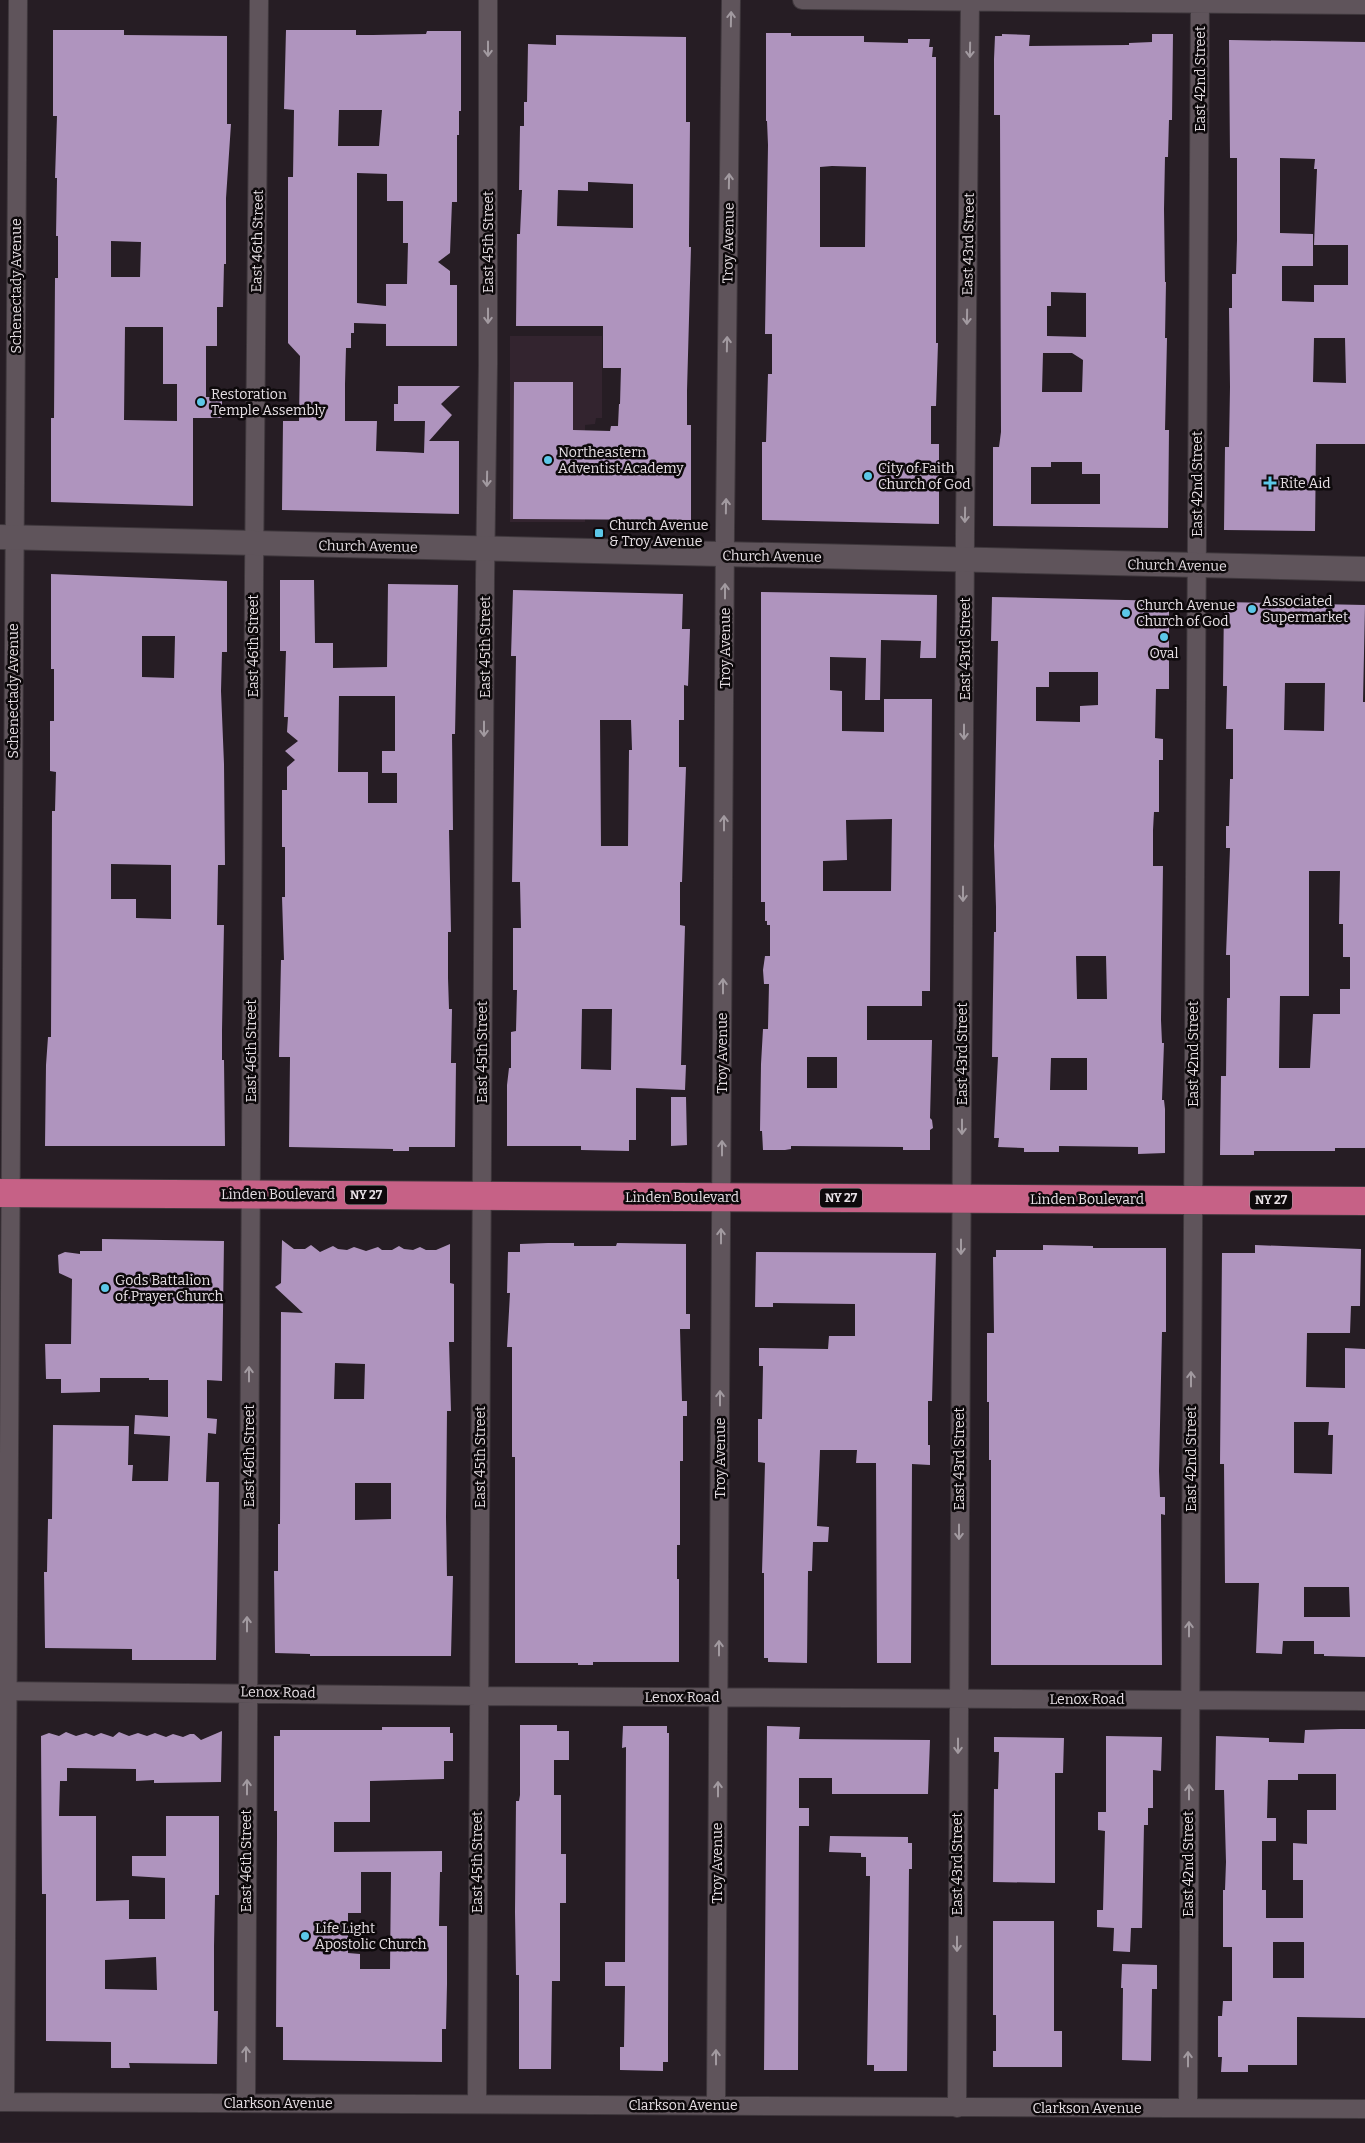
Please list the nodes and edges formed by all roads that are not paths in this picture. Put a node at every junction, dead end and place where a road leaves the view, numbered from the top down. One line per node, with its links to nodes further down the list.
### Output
1 (18, 0): 9 (street, Schenectady Avenue)
2 (259, 0): 10 (street, East 46th Street)
3 (488, 0): 11 (street, East 45th Street, one-way to 11)
4 (731, 0): 12 (street, Troy Avenue, one-way to 4)
5 (802, 0): 6 (street)
6 (970, 1): 7 (street); 13 (street, East 43rd Street, one-way to 13)
7 (1200, 2): 8 (street); 14 (street, East 42nd Street)
8 (1365, 5)
9 (7, 537): 10 (main road, Church Avenue); 16 (street, Schenectady Avenue)
10 (254, 544): 11 (main road, Church Avenue); 17 (street, East 46th Street)
11 (486, 549): 12 (main road, Church Avenue); 18 (street, East 45th Street, one-way to 18)
12 (725, 555): 13 (main road, Church Avenue); 19 (street, Troy Avenue, one-way to 12)
13 (965, 560): 14 (main road, Church Avenue); 20 (street, East 43rd Street, one-way to 20)
14 (1196, 566): 15 (main road, Church Avenue); 21 (street, East 42nd Street)
15 (1365, 569)
16 (5, 1193): 17 (highway, Linden Boulevard / NY 27); 23 (street, Schenectady Avenue)
17 (250, 1194): 18 (highway, Linden Boulevard / NY 27); 24 (street, East 46th Street, one-way to 17)
18 (481, 1195): 19 (highway, Linden Boulevard / NY 27); 25 (street, East 45th Street)
19 (721, 1197): 20 (highway, Linden Boulevard / NY 27); 26 (street, Troy Avenue, one-way to 19)
20 (961, 1199): 21 (highway, Linden Boulevard / NY 27); 27 (street, East 43rd Street, one-way to 27)
21 (1192, 1200): 22 (highway, Linden Boulevard / NY 27); 28 (street, East 42nd Street, one-way to 21)
22 (1365, 1201)
23 (4, 1690): 24 (street, Lenox Road); 30 (street, Schenectady Avenue)
24 (247, 1692): 25 (street, Lenox Road); 31 (street, East 46th Street, one-way to 24)
25 (478, 1696): 26 (street, Lenox Road); 32 (street, East 45th Street)
26 (718, 1697): 27 (street, Lenox Road); 33 (street, Troy Avenue, one-way to 26)
27 (958, 1698): 28 (street, Lenox Road); 34 (street, East 43rd Street, one-way to 34)
28 (1189, 1699): 29 (street, Lenox Road); 35 (street, East 42nd Street, one-way to 28)
29 (1365, 1701)
30 (2, 2102): 31 (street, Clarkson Avenue)
31 (246, 2103): 32 (street, Clarkson Avenue)
32 (477, 2104): 33 (street, Clarkson Avenue)
33 (716, 2105): 34 (street, Clarkson Avenue)
34 (957, 2108): 35 (street, Clarkson Avenue)
35 (1188, 2108): 36 (street, Clarkson Avenue)
36 (1365, 2109)

